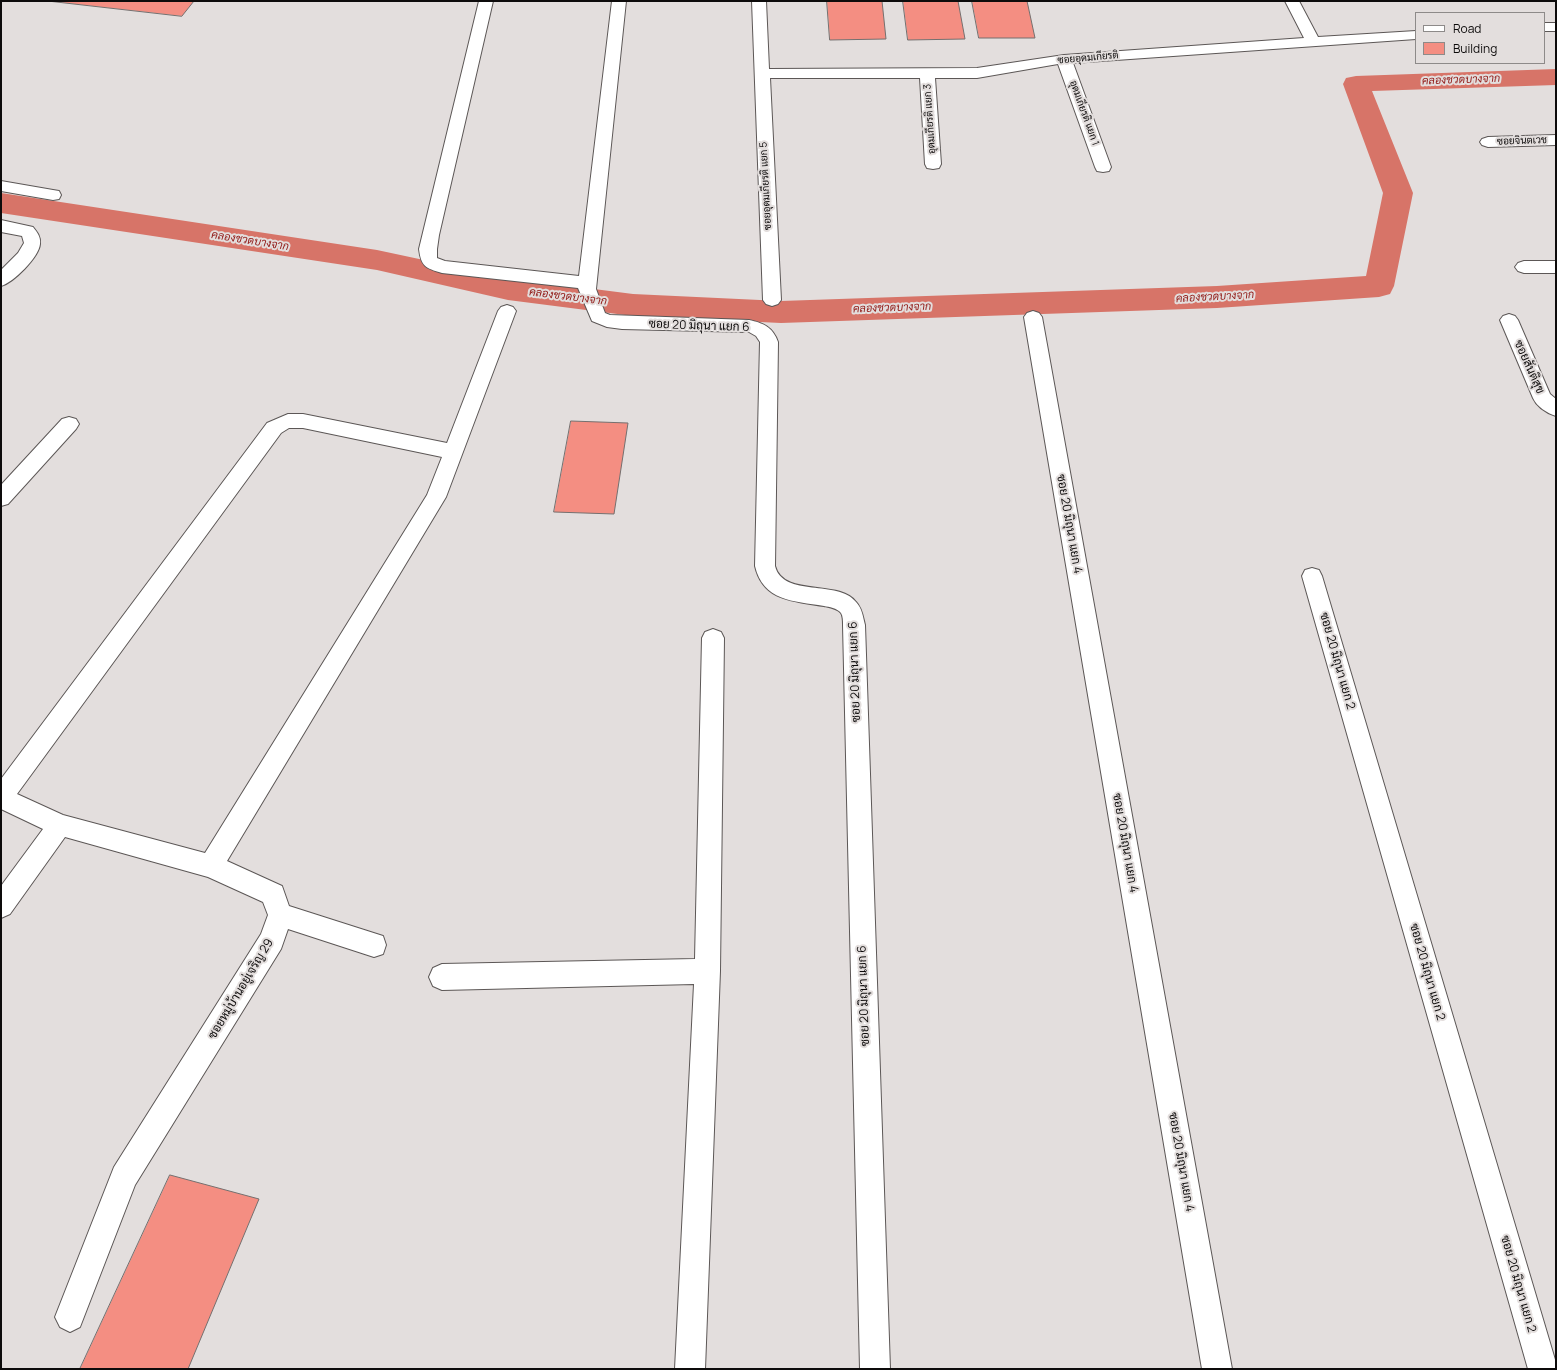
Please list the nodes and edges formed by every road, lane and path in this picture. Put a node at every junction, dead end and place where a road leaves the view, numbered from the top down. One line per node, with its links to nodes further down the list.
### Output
1 (486, 1): 22 (street)
2 (619, 1): 22 (street, ซอย 20 มิถุนา แยก 6)
3 (759, 1): 10 (street, ซอยอุดมเกียรติ แยก 5)
4 (1292, 1): 8 (street)
5 (1556, 27): 6 (street)
6 (1545, 28)
7 (1415, 35): 8 (street, ซอยอุดมเกียรติ)
8 (1313, 41): 9 (street, ซอยอุดมเกียรติ)
9 (1064, 59): 11 (street, ซอยอุดมเกียรติ); 15 (street, อุดมเกียรติ แยก 1)
10 (761, 73): 11 (street, ซอยอุดมเกียรติ); 23 (street, ซอยอุดมเกียรติ แยก 5)
11 (927, 74): 14 (street, อุดมเกียรติ แยก 3)
12 (1556, 140): 13 (street, ซอยจินตเวช)
13 (1488, 142)
14 (933, 164)
15 (1103, 167)
16 (1, 186): 17 (street)
17 (53, 195)
18 (1, 226): 21 (street)
19 (1524, 267): 20 (street)
20 (1556, 267)
21 (1, 280)
22 (587, 286): 43 (street, ซอย 20 มิถุนา แยก 6)
23 (772, 300)
24 (507, 311): 29 (street)
25 (1033, 316): 44 (street, ซอย 20 มิถุนา แยก 4)
26 (1508, 320): 27 (street, ซอยสันติสุข)
27 (1556, 409)
28 (69, 424): 30 (street)
29 (454, 452): 33 (street); 35 (street)
30 (1, 498)
31 (1312, 576): 45 (street, ซอย 20 มิถุนา แยก 2)
32 (713, 638): 39 (street)
33 (1, 798): 34 (street)
34 (60, 825): 35 (street); 36 (street)
35 (211, 866): 37 (street)
36 (1, 906)
37 (280, 915): 38 (street); 41 (street, ซอยหมู่บ้านอยู่เจริญ 29)
38 (374, 945)
39 (707, 971): 40 (street); 42 (street)
40 (442, 977)
41 (70, 1317)
42 (690, 1369)
43 (875, 1369)
44 (1217, 1369)
45 (1543, 1369)

